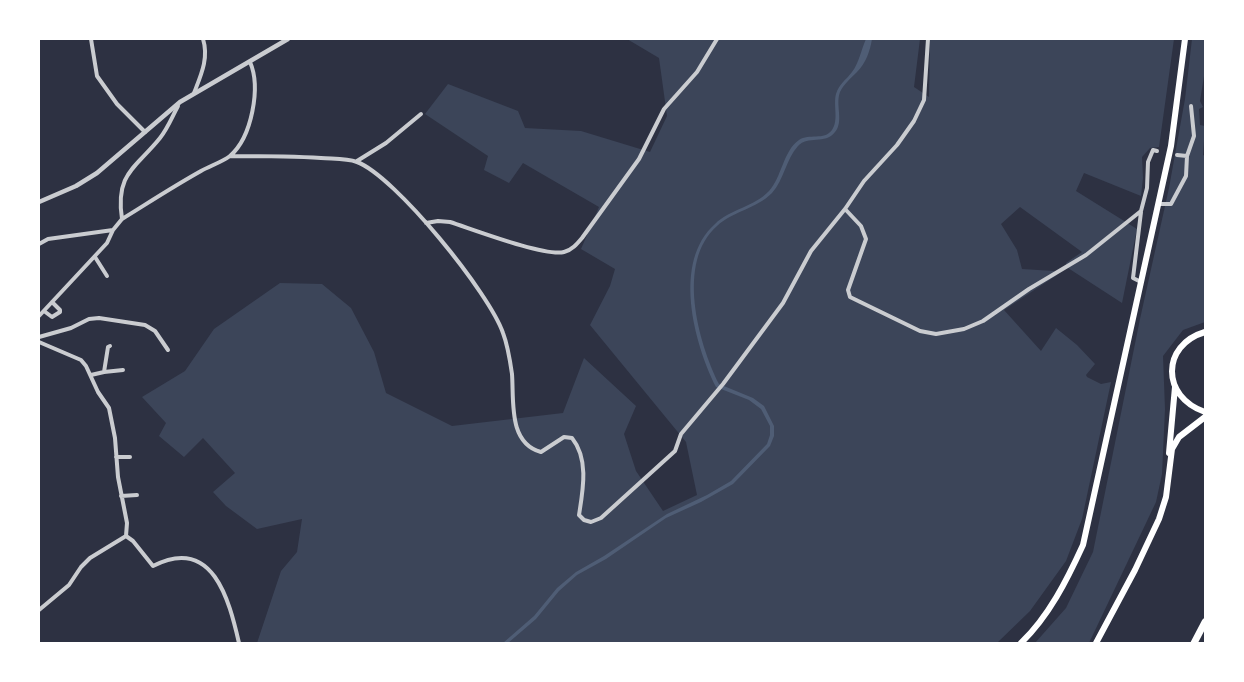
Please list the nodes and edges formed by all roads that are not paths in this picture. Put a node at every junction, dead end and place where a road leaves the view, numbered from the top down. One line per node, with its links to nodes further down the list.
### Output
1 (91, 39): 12 (street)
2 (203, 39): 8 (street)
3 (288, 39): 7 (street)
4 (717, 39): 23 (street)
5 (928, 39): 20 (street)
6 (1185, 39): 19 (main road)
7 (250, 62): 8 (street); 15 (street)
8 (194, 94): 9 (street)
9 (180, 102): 12 (street); 22 (street)
10 (1191, 106): 16 (street)
11 (421, 114): 17 (street)
12 (145, 132): 18 (street)
13 (1158, 151): 21 (street)
14 (1177, 154): 16 (street)
15 (230, 156): 17 (street); 22 (street)
16 (1187, 156): 19 (street)
17 (356, 161): 23 (street)
18 (39, 202)
19 (1159, 204): 28 (main road)
20 (845, 209): 21 (street); 23 (street)
21 (1141, 211): 28 (street)
22 (122, 219): 24 (street)
23 (425, 223)
24 (113, 230): 25 (street); 26 (street)
25 (39, 244)
26 (95, 257): 27 (street); 29 (street)
27 (107, 276)
28 (1141, 282): 52 (main road)
29 (52, 302): 30 (street); 30 (street)
30 (44, 311): 31 (street)
31 (39, 316)
32 (1205, 332): 39 (main road)
33 (39, 339): 35 (street); 38 (street)
34 (110, 346): 37 (street)
35 (168, 350)
36 (123, 370): 37 (street)
37 (104, 372): 38 (street)
38 (91, 375): 42 (street)
39 (1175, 387): 40 (main road); 44 (main road)
40 (1205, 412)
41 (1205, 417): 44 (main road)
42 (116, 457): 43 (street); 46 (street)
43 (130, 458)
44 (1169, 468): 50 (main road)
45 (137, 495): 46 (street)
46 (121, 496): 47 (street)
47 (126, 536): 48 (street); 51 (street)
48 (39, 610)
49 (1205, 622): 53 (highway)
50 (1099, 641)
51 (239, 643)
52 (1021, 643)
53 (1194, 643)

